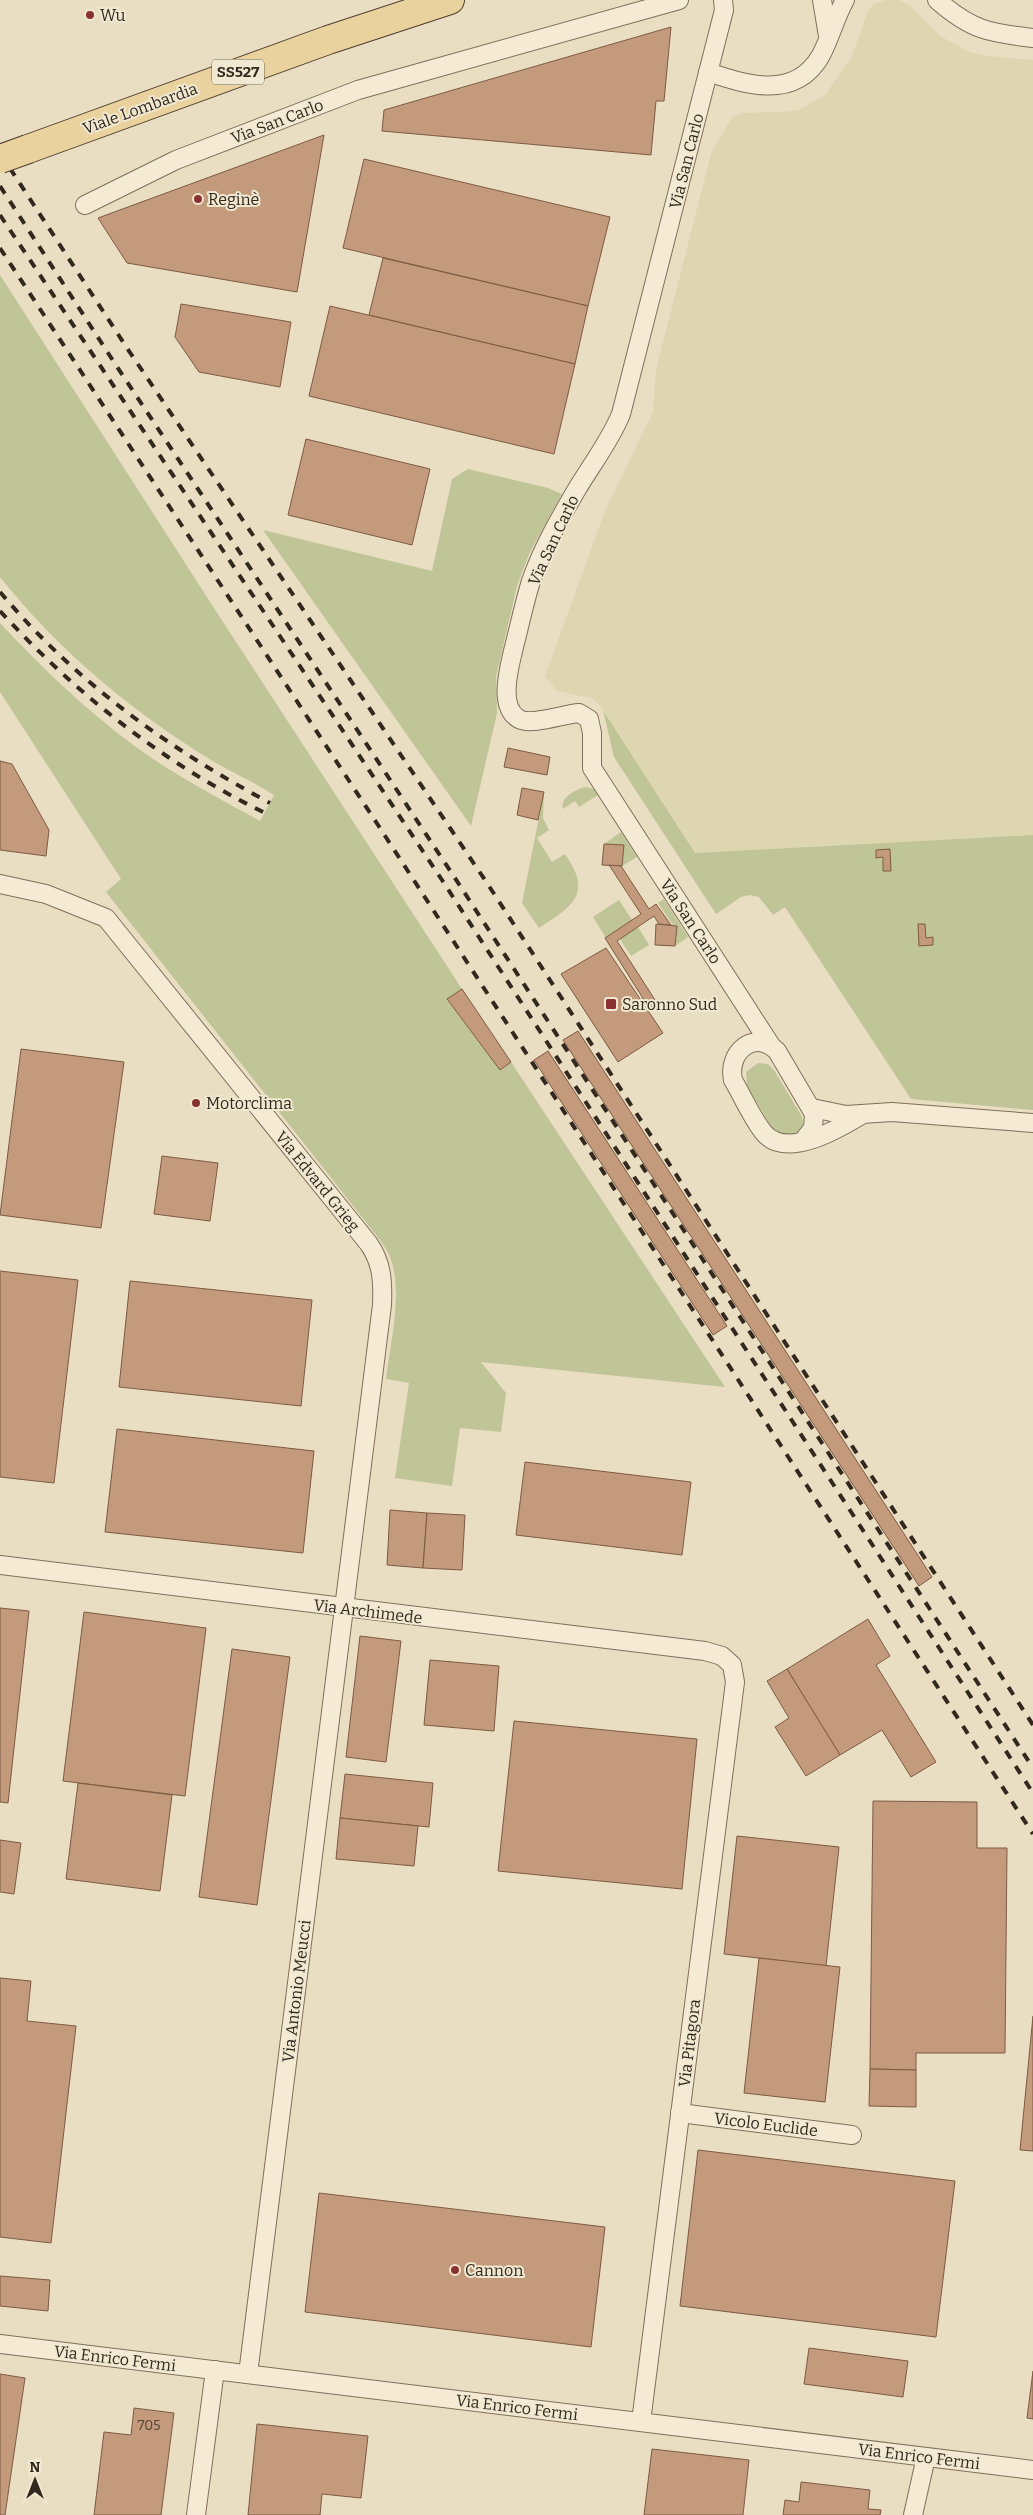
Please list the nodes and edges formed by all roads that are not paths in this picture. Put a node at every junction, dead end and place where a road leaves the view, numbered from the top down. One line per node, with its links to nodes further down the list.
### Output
1 (450, 0): 12 (main road, Viale Lombardia / SS527, bridge)
2 (679, 0): 13 (street, Via San Carlo)
3 (723, 0): 11 (street, Via San Carlo)
4 (822, 0): 9 (street)
5 (845, 0): 9 (street)
6 (937, 0): 10 (street)
7 (950, 0): 8 (street)
8 (1033, 28)
9 (828, 36): 11 (street)
10 (1033, 38)
11 (708, 72): 15 (street, Via San Carlo)
12 (0, 160)
13 (85, 205)
14 (0, 884): 23 (street, Via Edvard Grieg)
15 (749, 1010): 16 (street, Via San Carlo); 17 (street)
16 (770, 1044): 17 (street); 18 (street, Via San Carlo)
17 (740, 1050): 21 (street)
18 (812, 1108): 19 (street); 21 (street)
19 (863, 1114): 20 (street); 21 (street)
20 (1033, 1123)
21 (803, 1141)
22 (0, 1565): 23 (street, Via Archimede)
23 (344, 1608): 24 (street, Via Archimede); 29 (street, Via Antonio Meucci)
24 (732, 1664): 25 (street, Via Pitagora)
25 (680, 2113): 26 (street, Vicolo Euclide); 30 (street, Via Pitagora)
26 (852, 2135)
27 (0, 2344): 28 (street, Via Enrico Fermi)
28 (215, 2370): 29 (street, Via Enrico Fermi); 33 (street)
29 (248, 2374): 30 (street, Via Enrico Fermi)
30 (641, 2422): 31 (street, Via Enrico Fermi)
31 (926, 2457): 32 (street, Via Enrico Fermi); 34 (street)
32 (1033, 2470)
33 (196, 2515)
34 (912, 2515)

